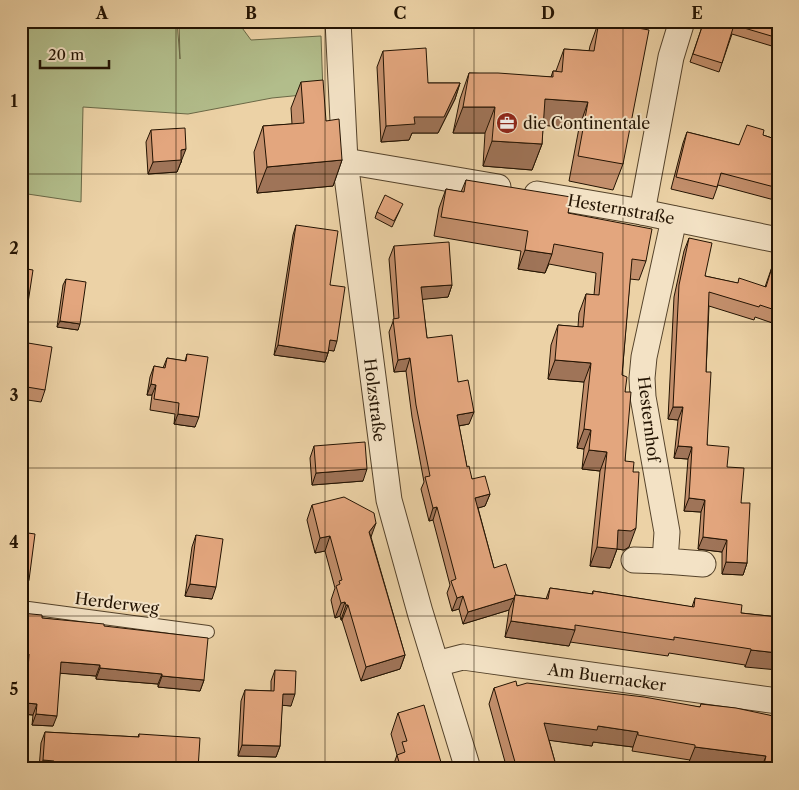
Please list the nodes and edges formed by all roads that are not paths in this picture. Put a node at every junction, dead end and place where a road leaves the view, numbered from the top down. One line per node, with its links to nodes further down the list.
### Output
1 (338, 21): 3 (street, Holzstraße)
2 (682, 21): 4 (street)
3 (345, 161): 4 (street, Hesternstraße); 12 (street, Holzstraße)
4 (642, 212): 5 (street, Hesternstraße)
5 (674, 219): 6 (street, Hesternstraße); 8 (street, Hesternhof)
6 (778, 240)
7 (634, 560): 8 (street)
8 (665, 560): 9 (street)
9 (703, 564)
10 (21, 607): 11 (lane, Herderweg)
11 (208, 632)
12 (436, 664): 13 (street, Am Buernacker); 14 (street, Holzstraße)
13 (778, 701)
14 (468, 769)

